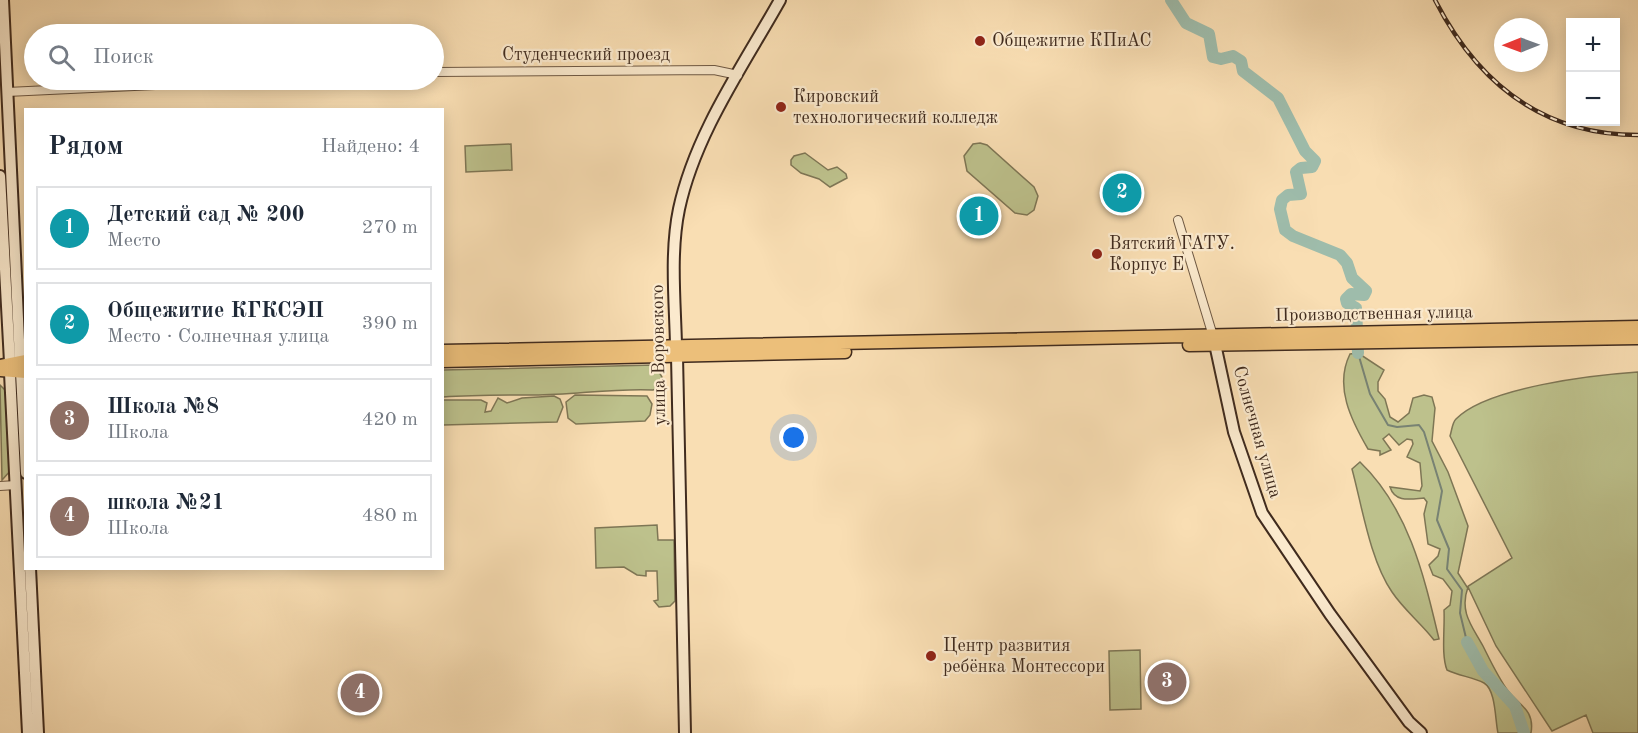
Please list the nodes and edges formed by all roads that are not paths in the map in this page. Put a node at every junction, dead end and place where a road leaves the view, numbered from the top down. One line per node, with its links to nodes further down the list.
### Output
1 (3, 0): 6 (main road)
2 (780, 0): 4 (main road, улица Воровского)
3 (444, 72): 4 (street, Студенческий проезд)
4 (738, 75): 14 (main road, улица Воровского)
5 (47, 90): 6 (street)
6 (4, 92): 16 (main road)
7 (0, 176): 16 (main road)
8 (1178, 219): 12 (street, Солнечная улица)
9 (1638, 327): 10 (highway, Производственная улица)
10 (1367, 337): 11 (highway, Производственная улица); 12 (highway, Производственная улица)
11 (1638, 338)
12 (1214, 340): 14 (highway, Производственная улица); 14 (highway, Производственная улица); 21 (main road, Солнечная улица)
13 (444, 351): 14 (highway)
14 (677, 351): 15 (highway); 24 (main road, улица Воровского)
15 (444, 361)
16 (14, 367): 17 (main road); 18 (main road)
17 (24, 455)
18 (21, 485): 19 (street); 22 (main road)
19 (0, 486)
20 (30, 570): 23 (main road)
21 (1411, 728): 25 (main road, Солнечная улица)
22 (28, 733)
23 (38, 733)
24 (685, 733)
25 (1420, 733)

